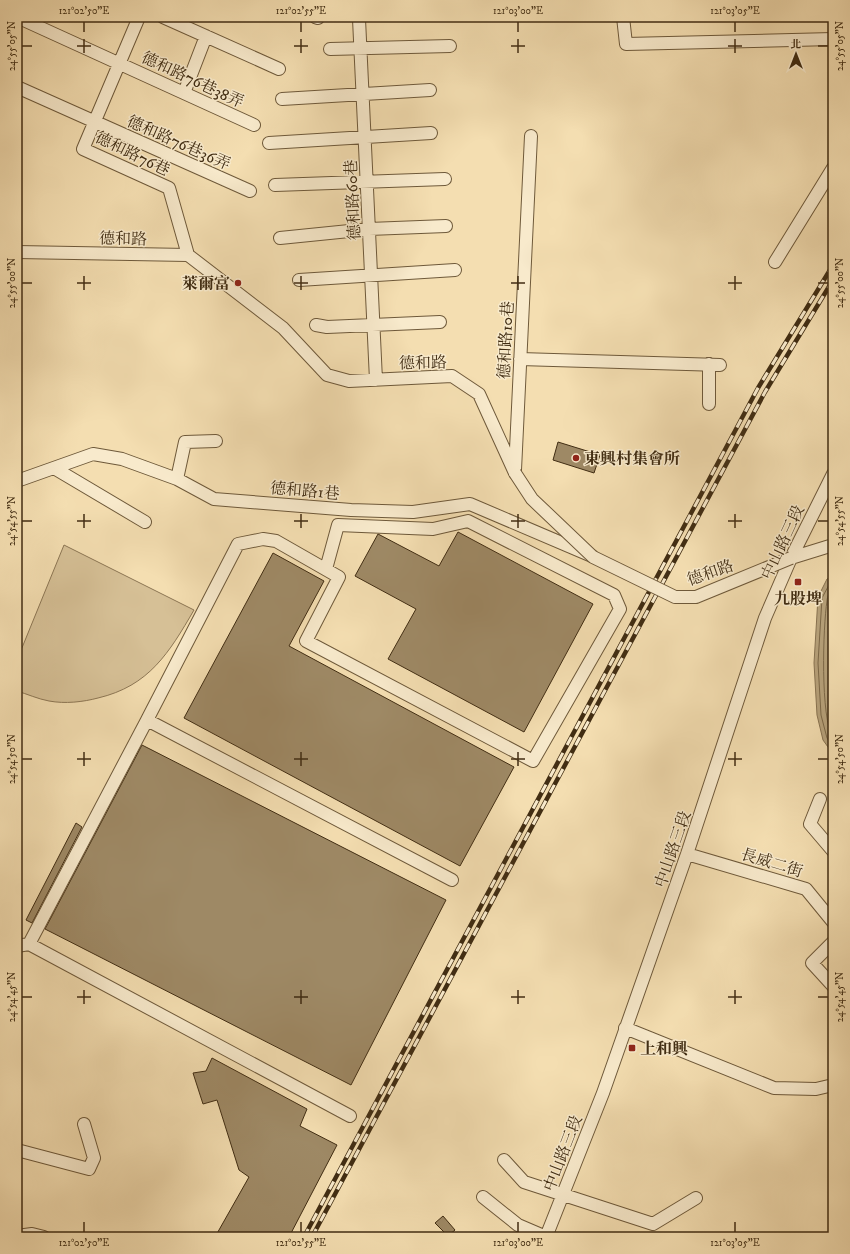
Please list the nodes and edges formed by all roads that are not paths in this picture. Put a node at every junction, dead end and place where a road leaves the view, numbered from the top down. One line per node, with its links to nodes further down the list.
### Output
1 (17, 17): 11 (street, 德和路76巷38弄)
2 (139, 17): 11 (street, 德和路76巷)
3 (163, 17): 6 (street)
4 (623, 17): 7 (street)
5 (359, 18): 9 (street, 德和路60巷)
6 (206, 36): 12 (street); 15 (street)
7 (833, 39)
8 (450, 46): 9 (street)
9 (361, 47): 10 (street); 16 (street, 德和路60巷)
10 (330, 49)
11 (119, 63): 15 (street, 德和路76巷38弄); 18 (street, 德和路76巷)
12 (278, 68)
13 (17, 87): 18 (street, 德和路76巷36弄)
14 (430, 90): 16 (street)
15 (184, 93): 19 (street, 德和路76巷38弄)
16 (363, 94): 17 (street); 22 (street, 德和路60巷)
17 (282, 99)
18 (95, 121): 28 (street, 德和路76巷36弄); 33 (street, 德和路76巷)
19 (254, 125)
20 (431, 133): 22 (street)
21 (531, 136): 41 (street, 德和路10巷)
22 (365, 137): 23 (street); 26 (street, 德和路60巷)
23 (269, 143)
24 (833, 168): 34 (street)
25 (444, 180): 26 (street)
26 (367, 183): 27 (street); 30 (street, 德和路60巷)
27 (275, 185)
28 (250, 192)
29 (446, 226): 30 (street)
30 (369, 230): 31 (street); 36 (street, 德和路60巷)
31 (280, 238)
32 (17, 252): 33 (street, 德和路)
33 (188, 255): 42 (street, 德和路)
34 (774, 262)
35 (456, 270): 36 (street)
36 (372, 276): 37 (street); 39 (street, 德和路60巷)
37 (299, 280)
38 (440, 322): 39 (street)
39 (374, 324): 40 (street); 42 (street, 德和路60巷)
40 (316, 325)
41 (520, 359): 43 (street); 46 (street, 德和路10巷)
42 (376, 380): 46 (street, 德和路)
43 (709, 404)
44 (216, 441): 48 (street)
45 (54, 468): 48 (street, 德和路1巷); 49 (street, 德和路1巷); 50 (street)
46 (515, 473): 52 (street, 德和路, bridge)
47 (833, 474): 53 (street, 中山路三段)
48 (178, 479): 52 (street, 德和路1巷)
49 (17, 481)
50 (145, 522)
51 (833, 545): 53 (street, 德和路)
52 (593, 557): 53 (street, 德和路, bridge)
53 (791, 558): 58 (street, 中山路三段)
54 (326, 569): 54 (street); 55 (street)
55 (147, 720): 59 (street); 62 (street)
56 (820, 799): 57 (street)
57 (833, 852)
58 (687, 854): 60 (street, 長威二街); 64 (street, 中山路三段)
59 (452, 880)
60 (833, 922)
61 (833, 942): 63 (street)
62 (23, 945): 66 (street)
63 (833, 986)
64 (625, 1028): 65 (street); 70 (street, 中山路三段)
65 (833, 1085)
66 (350, 1116)
67 (84, 1124): 68 (street)
68 (17, 1150)
69 (504, 1160): 70 (street)
70 (563, 1194): 72 (street); 75 (street, 中山路三段)
71 (483, 1197): 75 (street)
72 (696, 1198)
73 (17, 1236): 74 (street)
74 (44, 1237)
75 (546, 1237)

